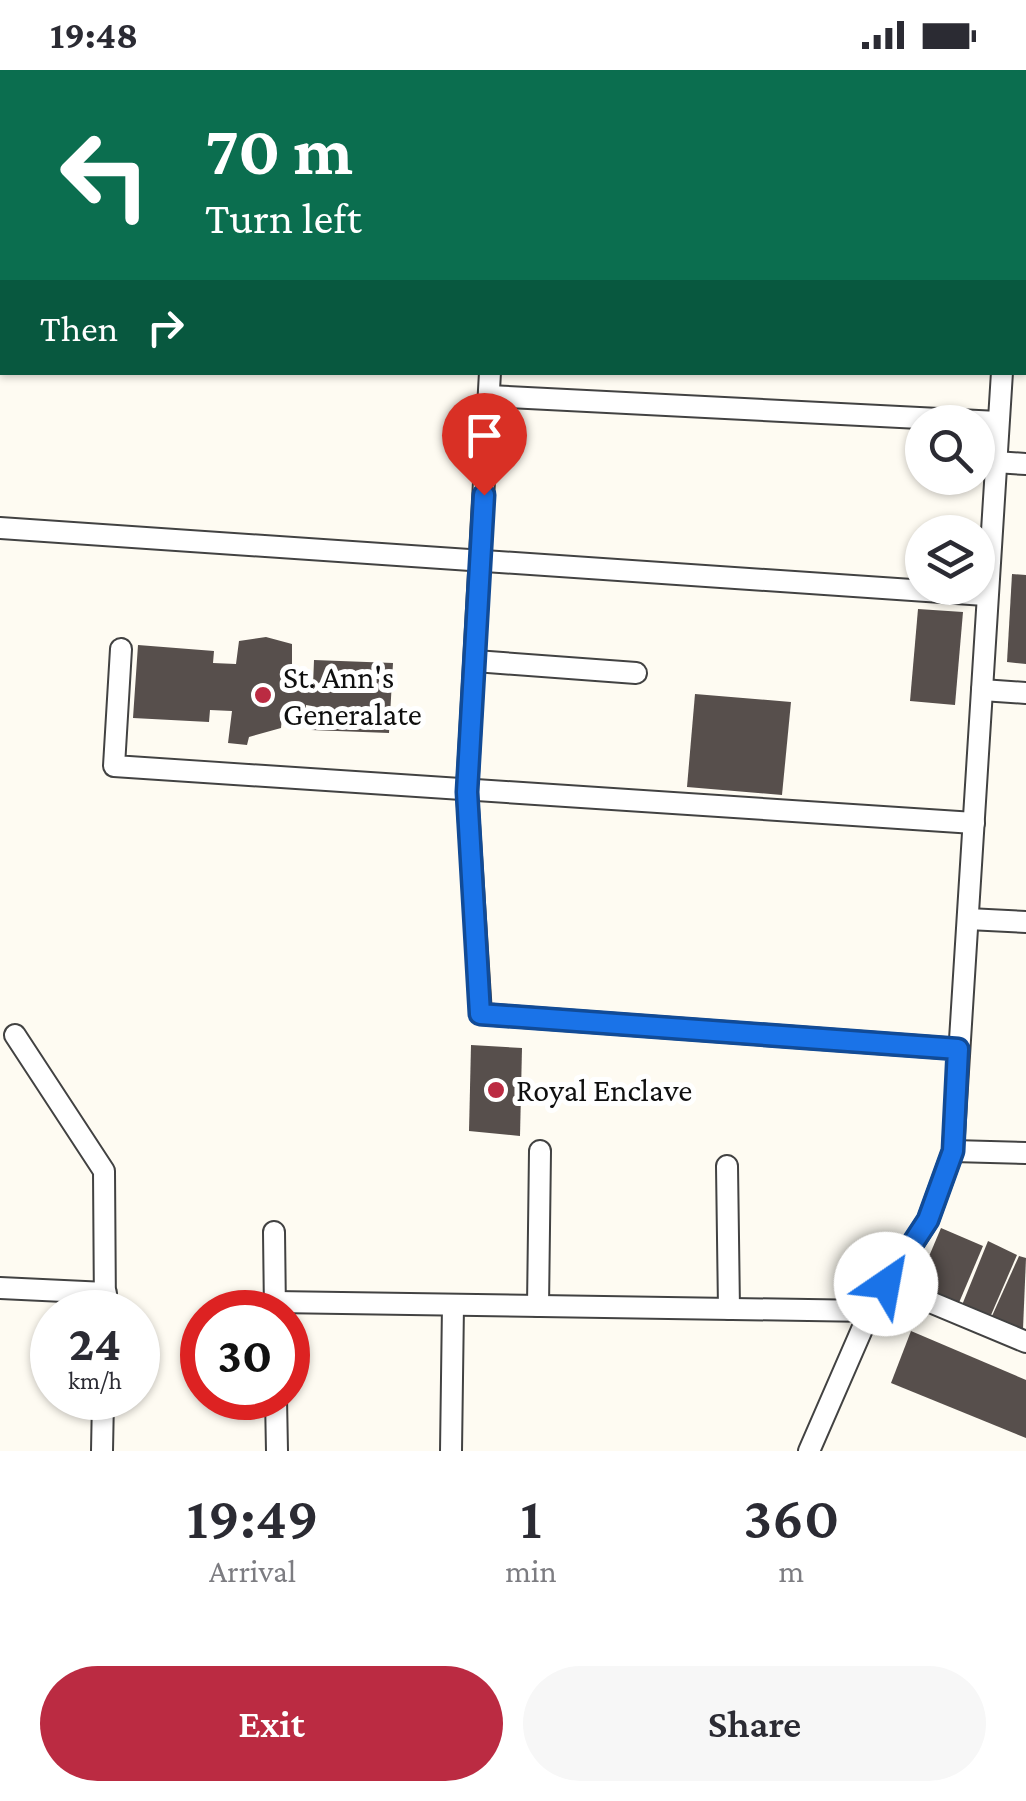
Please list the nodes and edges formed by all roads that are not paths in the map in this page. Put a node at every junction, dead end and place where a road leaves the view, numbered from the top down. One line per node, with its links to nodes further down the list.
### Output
1 (490, 375): 3 (street)
2 (1002, 375): 4 (street)
3 (488, 396): 4 (street); 8 (street)
4 (998, 422): 5 (street)
5 (995, 462): 6 (street)
6 (1026, 464)
7 (0, 528): 8 (street)
8 (480, 562): 9 (street); 12 (street)
9 (905, 590)
10 (985, 605): 14 (street)
11 (121, 649): 16 (street)
12 (475, 661): 13 (street); 16 (street)
13 (636, 673)
14 (982, 690): 15 (street); 17 (street)
15 (1026, 693)
16 (467, 792): 17 (street); 21 (street)
17 (974, 824): 18 (street)
18 (968, 918): 19 (street); 21 (street)
19 (1026, 922)
20 (15, 1035): 29 (street)
21 (958, 1049): 23 (street)
22 (540, 1151): 33 (street)
23 (953, 1151): 24 (street); 27 (street)
24 (1026, 1153)
25 (728, 1166): 35 (street)
26 (274, 1232): 30 (street)
27 (886, 1284): 36 (street); 37 (street)
28 (0, 1288): 31 (street)
29 (106, 1290)
30 (275, 1290)
31 (30, 1292)
32 (453, 1305): 33 (street); 34 (street); 42 (street)
33 (538, 1306): 35 (street)
34 (310, 1307)
35 (729, 1309): 36 (street)
36 (870, 1311): 43 (street)
37 (1026, 1342)
38 (103, 1420): 40 (street)
39 (276, 1420): 41 (street)
40 (102, 1451)
41 (277, 1451)
42 (452, 1451)
43 (808, 1451)

